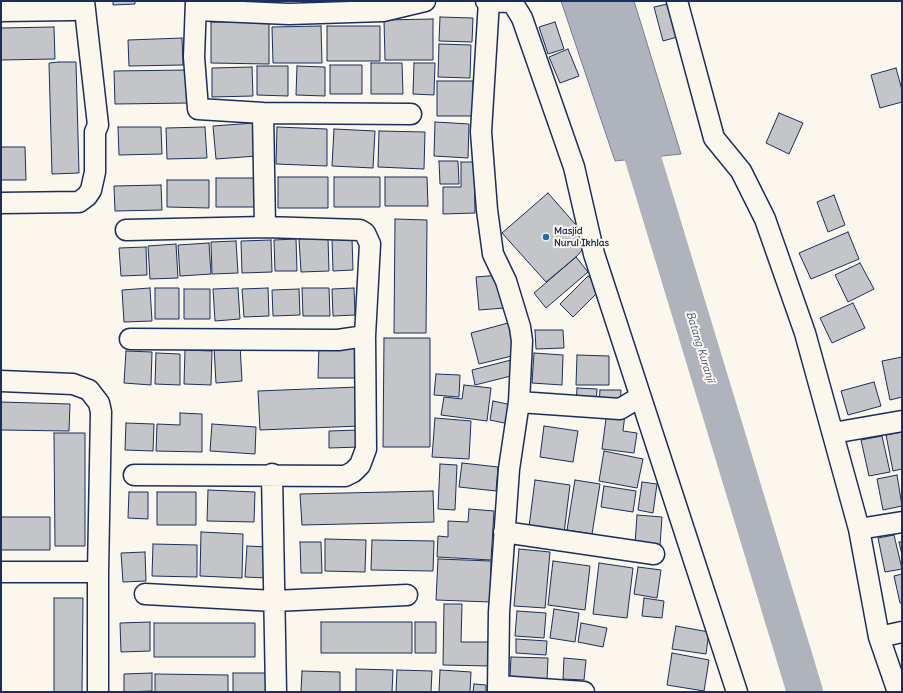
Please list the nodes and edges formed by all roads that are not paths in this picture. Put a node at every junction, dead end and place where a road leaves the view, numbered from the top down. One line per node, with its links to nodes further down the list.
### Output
1 (84, 1): 6 (street); 9 (street)
2 (425, 1): 5 (street)
3 (487, 1): 15 (street); 16 (street)
4 (677, 1): 18 (street)
5 (196, 6): 7 (street)
6 (1, 11)
7 (263, 113): 8 (street); 10 (street)
8 (411, 114)
9 (1, 203)
10 (265, 227): 11 (street); 12 (street)
11 (126, 230)
12 (365, 336): 13 (street); 20 (street)
13 (130, 339)
14 (1, 381): 26 (street)
15 (640, 398): 16 (street); 33 (street)
16 (519, 402): 23 (street)
17 (902, 421): 18 (street)
18 (833, 433): 22 (street)
19 (134, 474): 20 (street)
20 (272, 474): 29 (street)
21 (902, 522): 22 (street)
22 (859, 528): 31 (street)
23 (504, 532): 24 (street); 32 (street)
24 (654, 554)
25 (1, 572): 26 (street)
26 (98, 572): 34 (street)
27 (145, 594): 29 (street)
28 (407, 595): 29 (street)
29 (274, 601): 35 (street)
30 (902, 632): 31 (street)
31 (879, 638): 37 (street)
32 (499, 689): 36 (street)
33 (733, 691)
34 (98, 692)
35 (276, 692)
36 (584, 692)
37 (898, 692)

